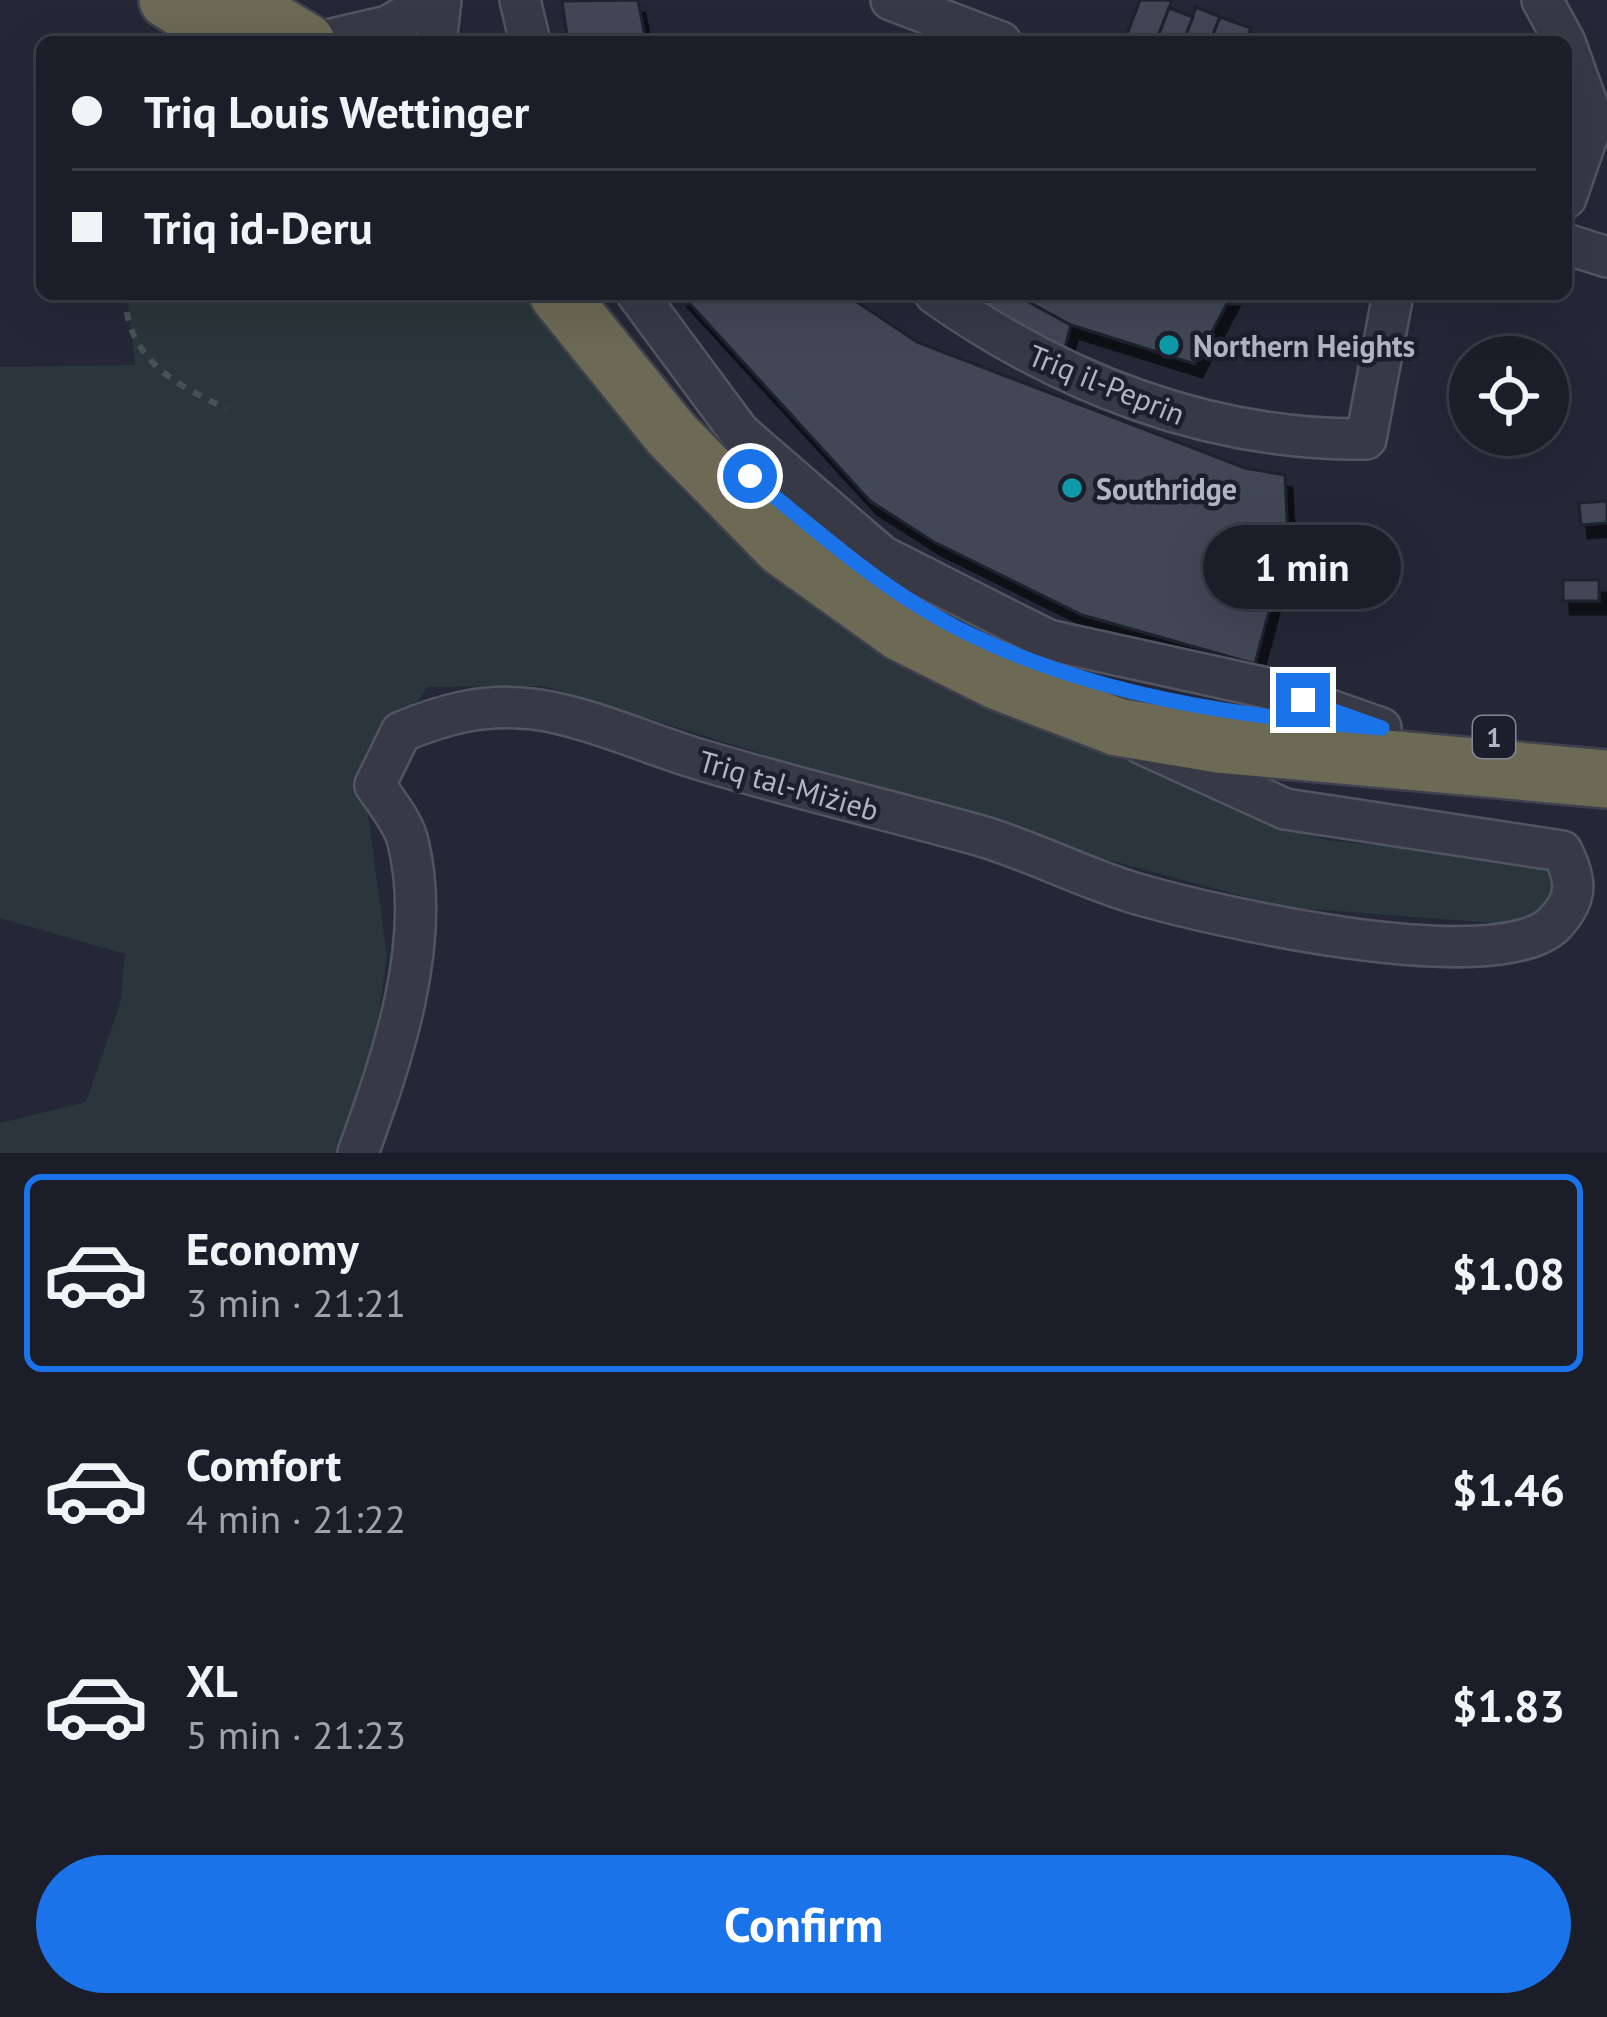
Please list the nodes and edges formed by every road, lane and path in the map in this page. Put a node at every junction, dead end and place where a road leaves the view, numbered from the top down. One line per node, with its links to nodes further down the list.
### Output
1 (168, 0): 7 (highway)
2 (236, 0): 8 (highway)
3 (436, 0): 9 (street); 10 (street)
4 (520, 0): 11 (street)
5 (891, 0): 12 (street)
6 (1542, 0): 13 (street)
7 (227, 36)
8 (296, 36)
9 (345, 36)
10 (436, 36)
11 (529, 36)
12 (984, 36)
13 (1561, 36)
14 (1572, 62): 15 (street)
15 (1572, 181)
16 (1572, 246): 17 (street)
17 (1607, 257)
18 (126, 300): 24 (path)
19 (563, 300): 25 (highway, 1)
20 (606, 300): 26 (highway, 1)
21 (641, 300): 26 (street)
22 (943, 300): 23 (street, Triq il-Peprin)
23 (1392, 300)
24 (226, 408)
25 (1117, 727): 28 (highway, 1); 29 (street, Triq tal-Miżieb)
26 (1382, 728): 27 (highway, 1)
27 (1607, 745)
28 (1607, 778)
29 (1591, 873): 30 (street, Triq tal-Miżieb)
30 (358, 1153)

